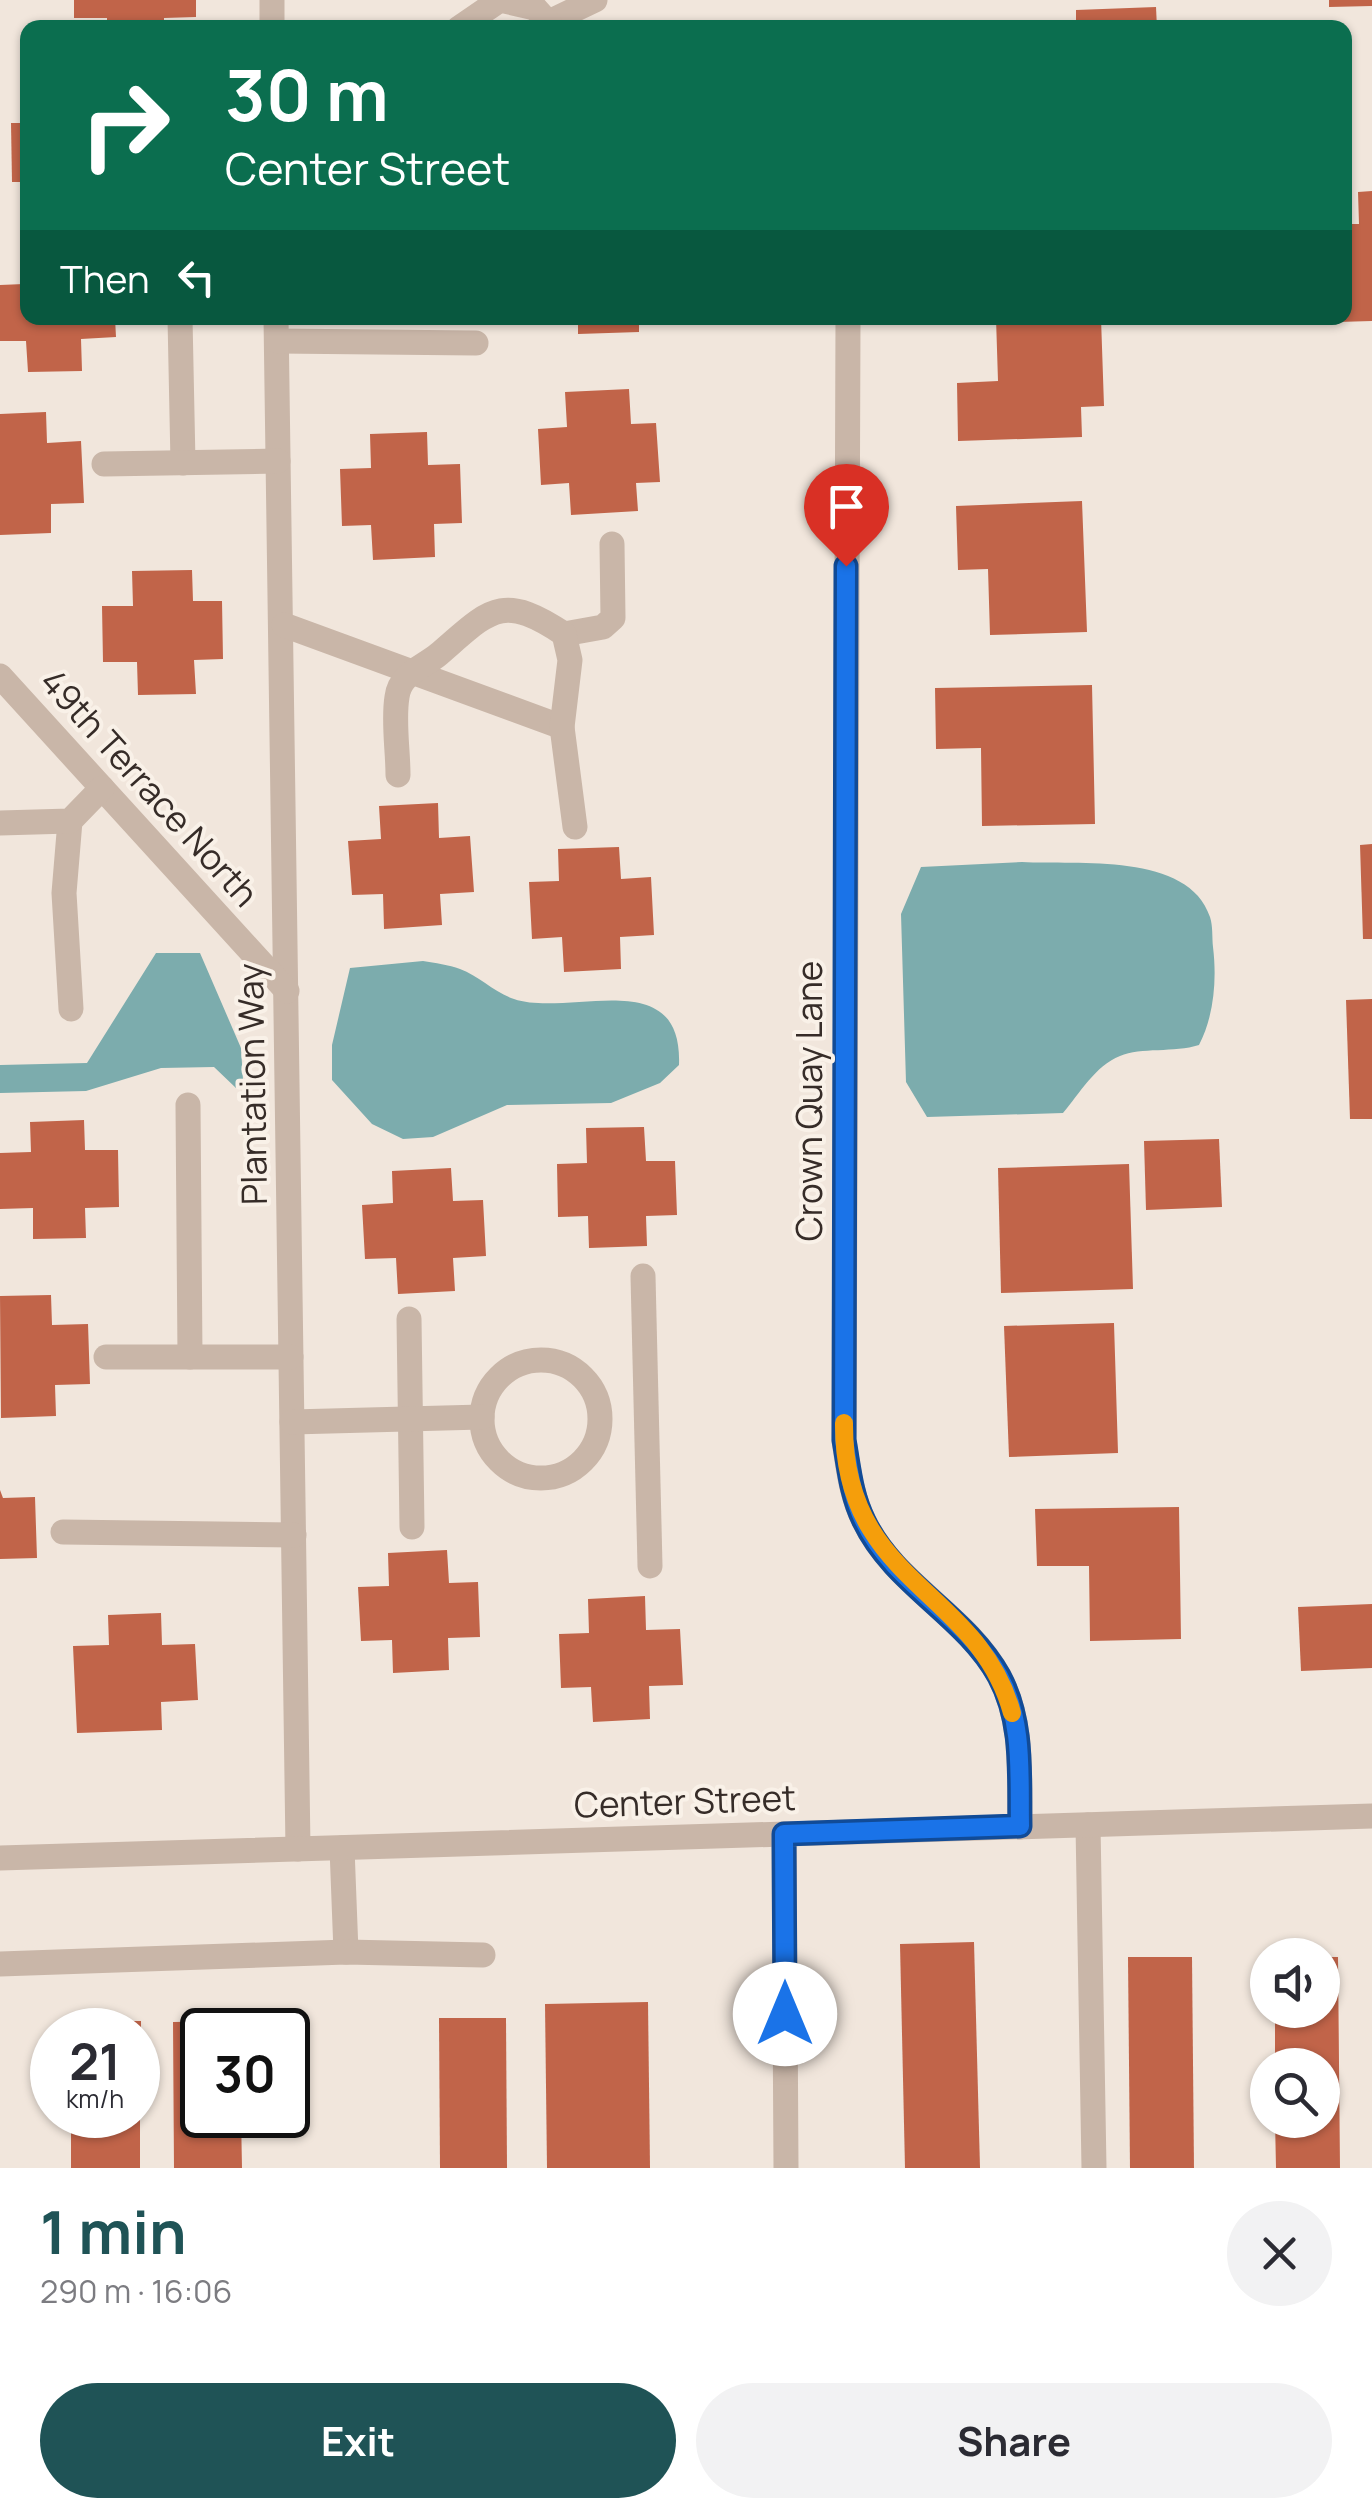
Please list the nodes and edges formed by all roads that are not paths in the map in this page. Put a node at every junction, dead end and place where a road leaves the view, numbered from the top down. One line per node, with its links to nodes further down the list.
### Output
1 (595, 0): 4 (street)
2 (471, 20): 3 (street)
3 (548, 20)
4 (559, 20)
5 (180, 325): 10 (street)
6 (848, 325): 42 (street, Crown Quay Lane)
7 (276, 329): 8 (street); 9 (street, Plantation Way)
8 (476, 343)
9 (278, 461): 10 (street); 13 (street, Plantation Way)
10 (183, 462): 11 (street)
11 (104, 464)
12 (612, 544): 14 (street)
13 (284, 625): 15 (street); 23 (street, Plantation Way)
14 (564, 634): 15 (street); 17 (street)
15 (411, 672): 17 (street); 18 (street)
16 (0, 676): 19 (street, 49th Terrace North)
17 (562, 727): 22 (street)
18 (398, 775)
19 (102, 788): 20 (street); 23 (street, 49th Terrace North)
20 (70, 821): 21 (street); 24 (street)
21 (0, 823)
22 (576, 827)
23 (287, 991): 30 (street, Plantation Way)
24 (71, 1008)
25 (188, 1104): 29 (street)
26 (642, 1276): 31 (street)
27 (409, 1318): 34 (street)
28 (106, 1357): 29 (street)
29 (190, 1357): 30 (street)
30 (291, 1357): 35 (street, Plantation Way)
31 (646, 1414): 32 (street); 39 (street)
32 (601, 1416): 33 (street); 33 (street)
33 (482, 1418): 34 (street)
34 (408, 1419): 35 (street); 36 (street)
35 (292, 1422): 38 (street, Plantation Way)
36 (412, 1527)
37 (63, 1532): 38 (street)
38 (294, 1536): 45 (street, Plantation Way)
39 (650, 1566)
40 (1372, 1816): 41 (street, Center Street)
41 (1088, 1825): 42 (street, Center Street); 51 (street)
42 (1020, 1826): 43 (street, Center Street)
43 (784, 1834): 44 (street, Center Street); 50 (street)
44 (342, 1848): 45 (street, Center Street); 47 (street)
45 (298, 1849): 46 (street, Center Street)
46 (0, 1858)
47 (346, 1952): 48 (street); 49 (street)
48 (482, 1956)
49 (0, 1964)
50 (786, 2168)
51 (1094, 2168)

